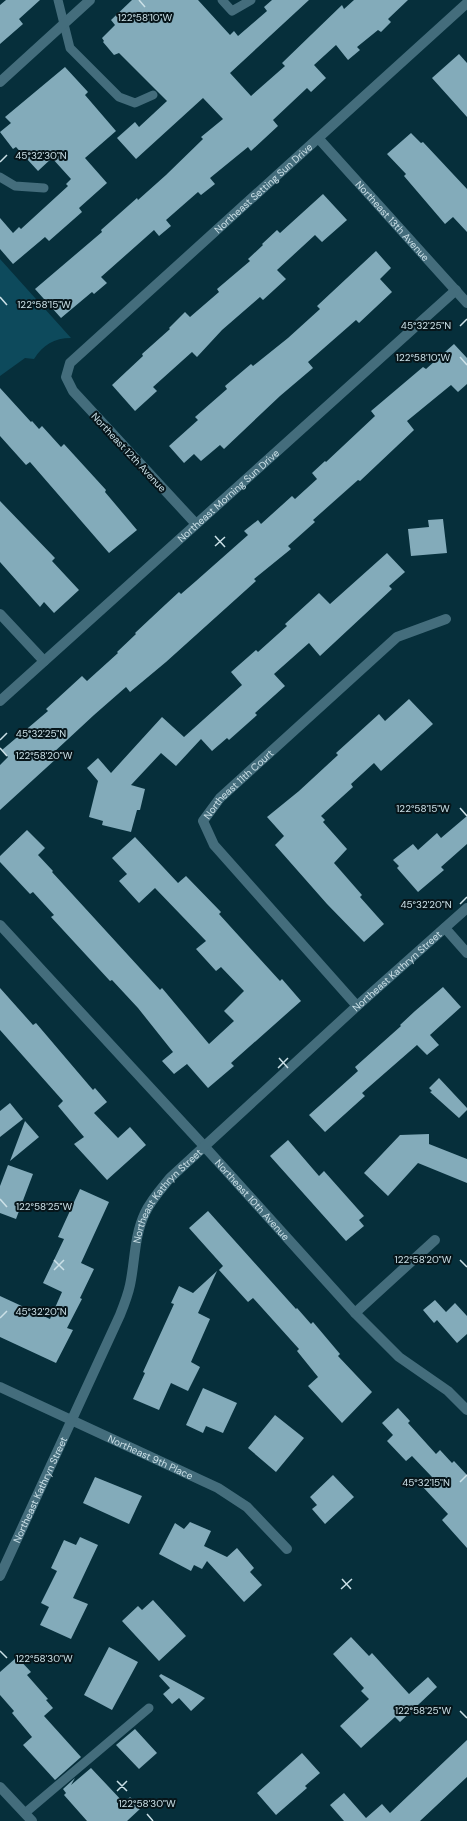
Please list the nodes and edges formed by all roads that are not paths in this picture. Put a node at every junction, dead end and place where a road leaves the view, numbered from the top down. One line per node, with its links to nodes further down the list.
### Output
1 (58, 0): 6 (lane)
2 (90, 0): 6 (street)
3 (222, 0): 4 (lane)
4 (251, 0)
5 (466, 5): 9 (street, Northeast Setting Sun Drive)
6 (63, 24): 7 (street); 8 (lane)
7 (0, 82)
8 (153, 95)
9 (319, 138): 12 (street, Northeast 13th Avenue); 14 (street, Northeast Setting Sun Drive)
10 (0, 177): 11 (lane)
11 (44, 188)
12 (456, 290): 13 (street, Northeast 13th Avenue); 15 (street, Northeast Morning Sun Drive)
13 (467, 303)
14 (66, 377): 15 (street, Northeast 12th Avenue)
15 (196, 524): 18 (street, Northeast Morning Sun Drive)
16 (0, 614): 18 (street)
17 (446, 620): 24 (street, Northeast 11th Court)
18 (44, 661): 19 (street, Northeast Morning Sun Drive)
19 (0, 701)
20 (467, 908): 22 (street, Northeast Kathryn Street)
21 (0, 925): 25 (street, Northeast 10th Avenue)
22 (445, 928): 23 (street); 24 (street, Northeast Kathryn Street)
23 (467, 953)
24 (357, 1006): 25 (street, Northeast Kathryn Street)
25 (204, 1146): 27 (street, Northeast 10th Avenue); 30 (street, Northeast Kathryn Street)
26 (435, 1240): 27 (street)
27 (355, 1313): 29 (street, Northeast 10th Avenue)
28 (0, 1387): 30 (street, Northeast 9th Place)
29 (467, 1410)
30 (72, 1421): 31 (street, Northeast 9th Place); 32 (street, Northeast Kathryn Street)
31 (287, 1549)
32 (0, 1576)
33 (149, 1708): 35 (lane)
34 (0, 1787): 35 (street)
35 (25, 1813): 36 (street)
36 (32, 1821)

